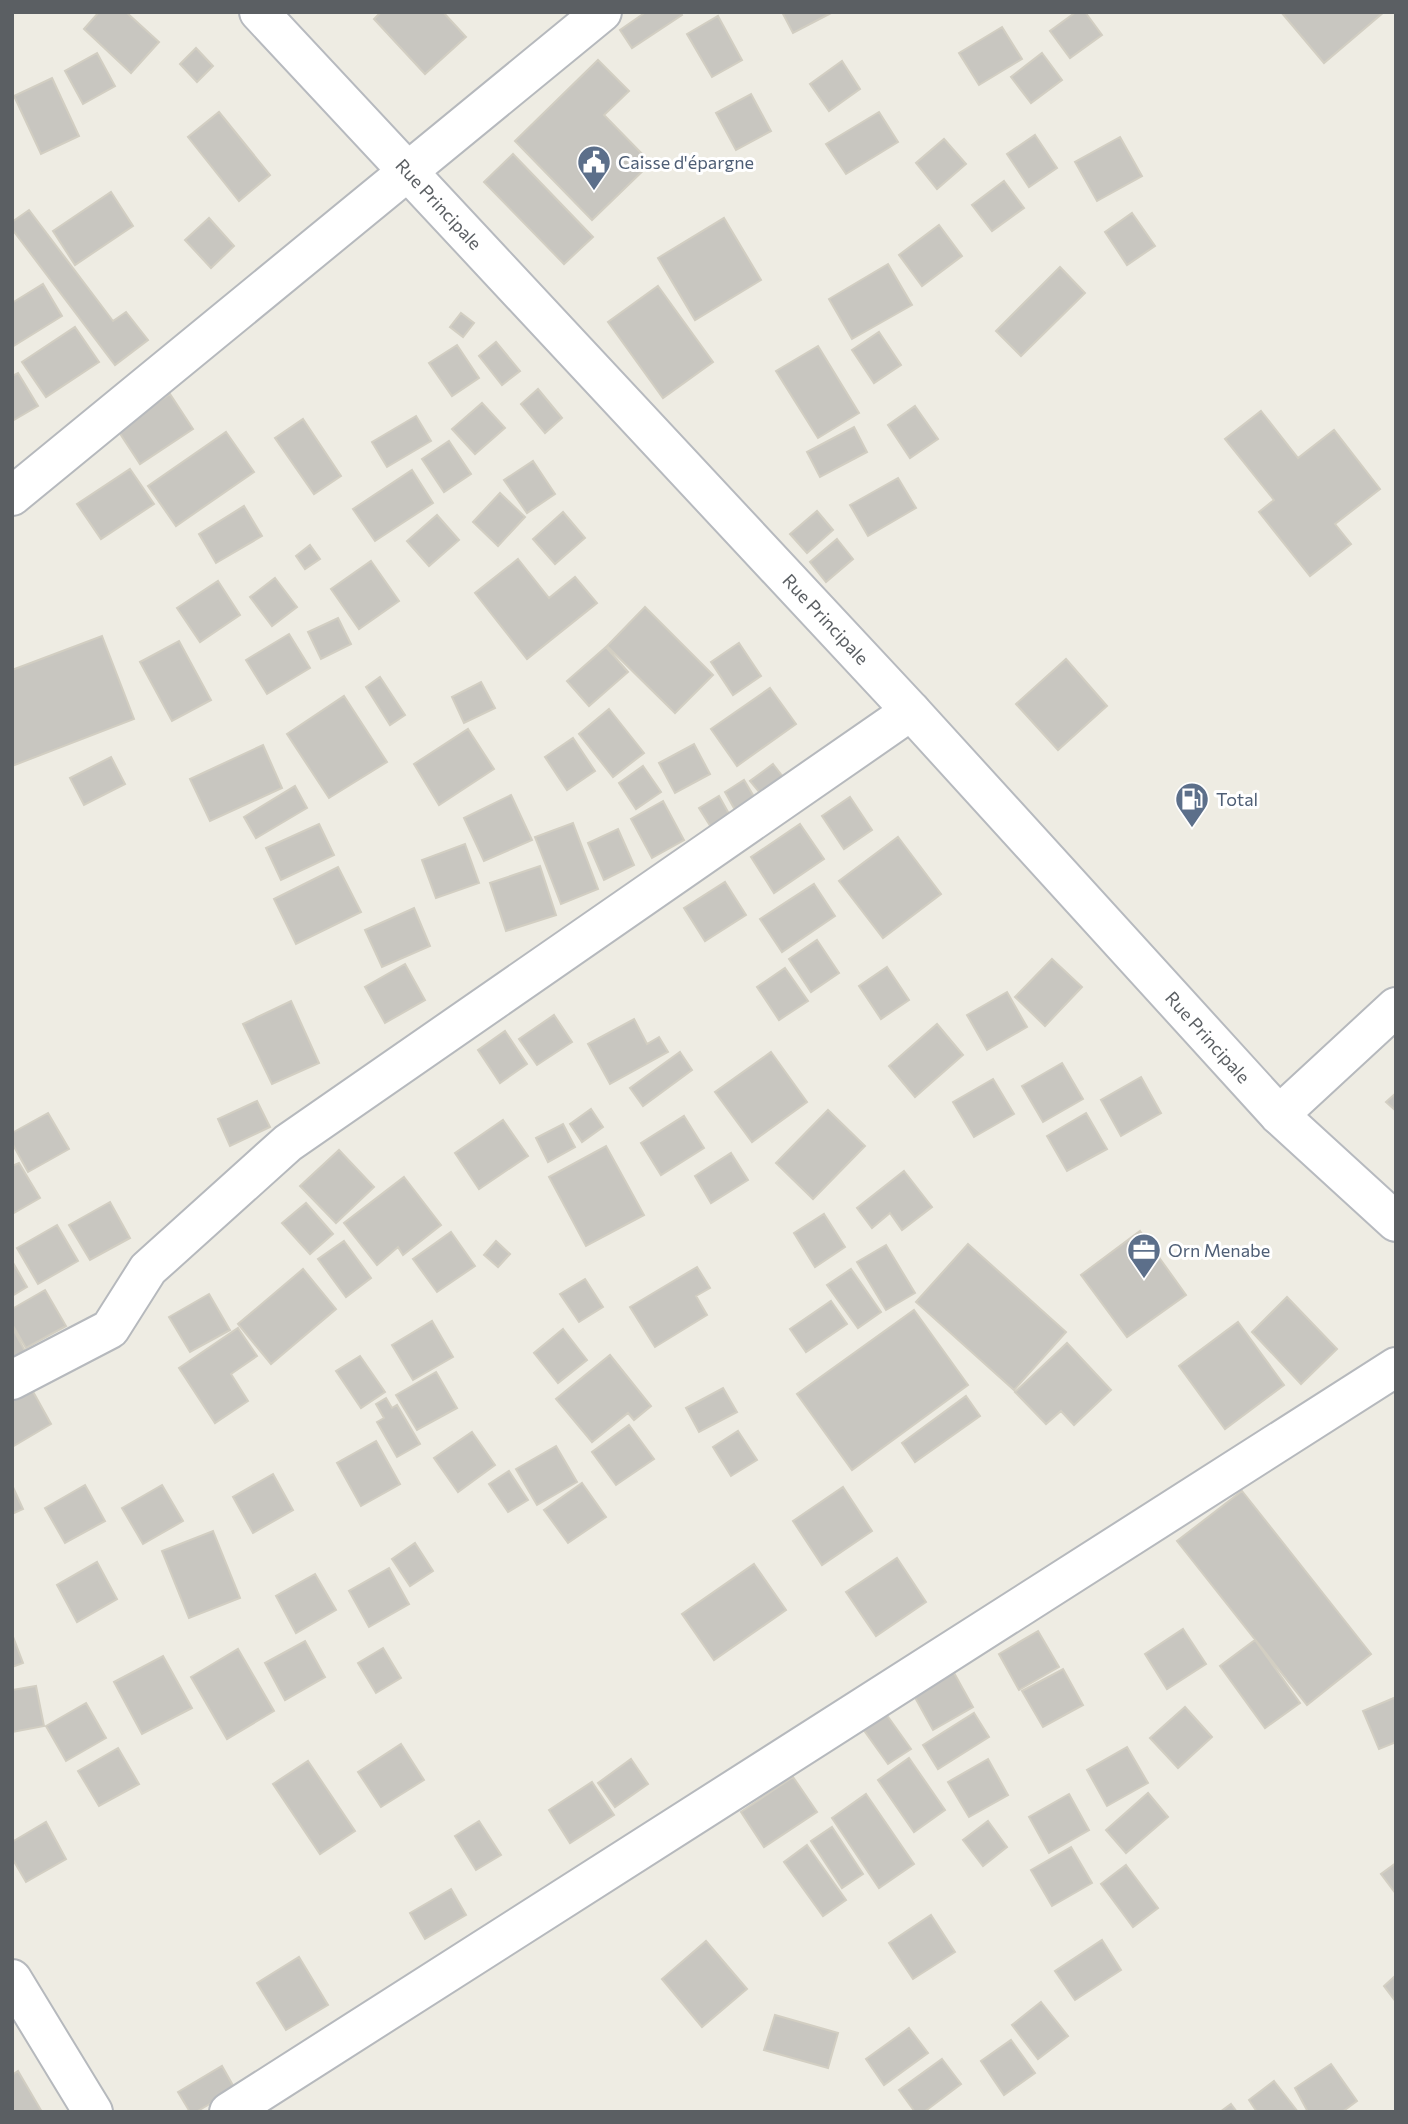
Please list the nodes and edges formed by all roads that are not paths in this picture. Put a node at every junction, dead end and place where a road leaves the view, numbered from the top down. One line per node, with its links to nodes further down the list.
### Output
1 (259, 12): 3 (street, Rue Principale)
2 (602, 12): 3 (street)
3 (409, 171): 4 (street); 5 (street, Rue Principale)
4 (12, 496)
5 (911, 711): 7 (street, Rue Principale); 10 (street)
6 (1396, 1007): 7 (street)
7 (1279, 1115): 8 (street, Rue Principale)
8 (1396, 1222)
9 (1396, 1367): 13 (street)
10 (12, 1380)
11 (12, 1979): 12 (street)
12 (93, 2112)
13 (229, 2112)

